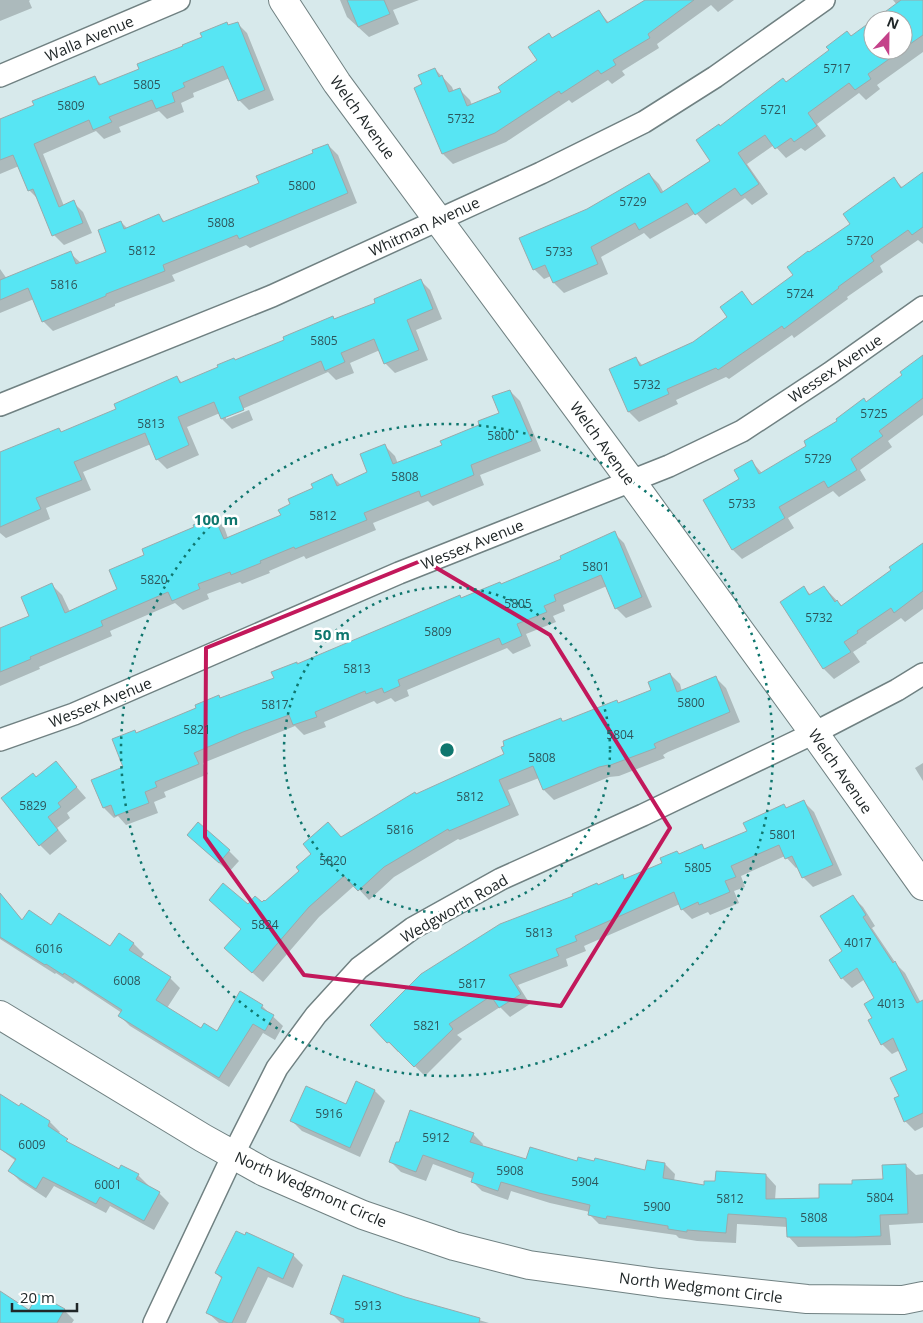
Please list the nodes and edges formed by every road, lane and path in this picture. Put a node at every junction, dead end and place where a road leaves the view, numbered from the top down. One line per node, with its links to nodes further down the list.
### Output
1 (178, 0): 4 (street, Walla Avenue)
2 (283, 0): 5 (street, Welch Avenue)
3 (824, 0): 5 (street, Whitman Avenue)
4 (0, 76)
5 (438, 220): 7 (street, Whitman Avenue); 8 (street, Welch Avenue)
6 (923, 307): 8 (street, Wessex Avenue)
7 (0, 405)
8 (631, 481): 10 (street, Welch Avenue); 11 (street, Wessex Avenue)
9 (923, 674): 10 (street, Wedgworth Road)
10 (814, 733): 12 (street, Welch Avenue); 14 (street, Wedgworth Road)
11 (0, 740)
12 (923, 886)
13 (0, 1015): 14 (street, North Wedgmont Circle)
14 (233, 1154): 15 (street, North Wedgmont Circle); 16 (street, Wedgworth Road)
15 (923, 1296)
16 (154, 1323)

